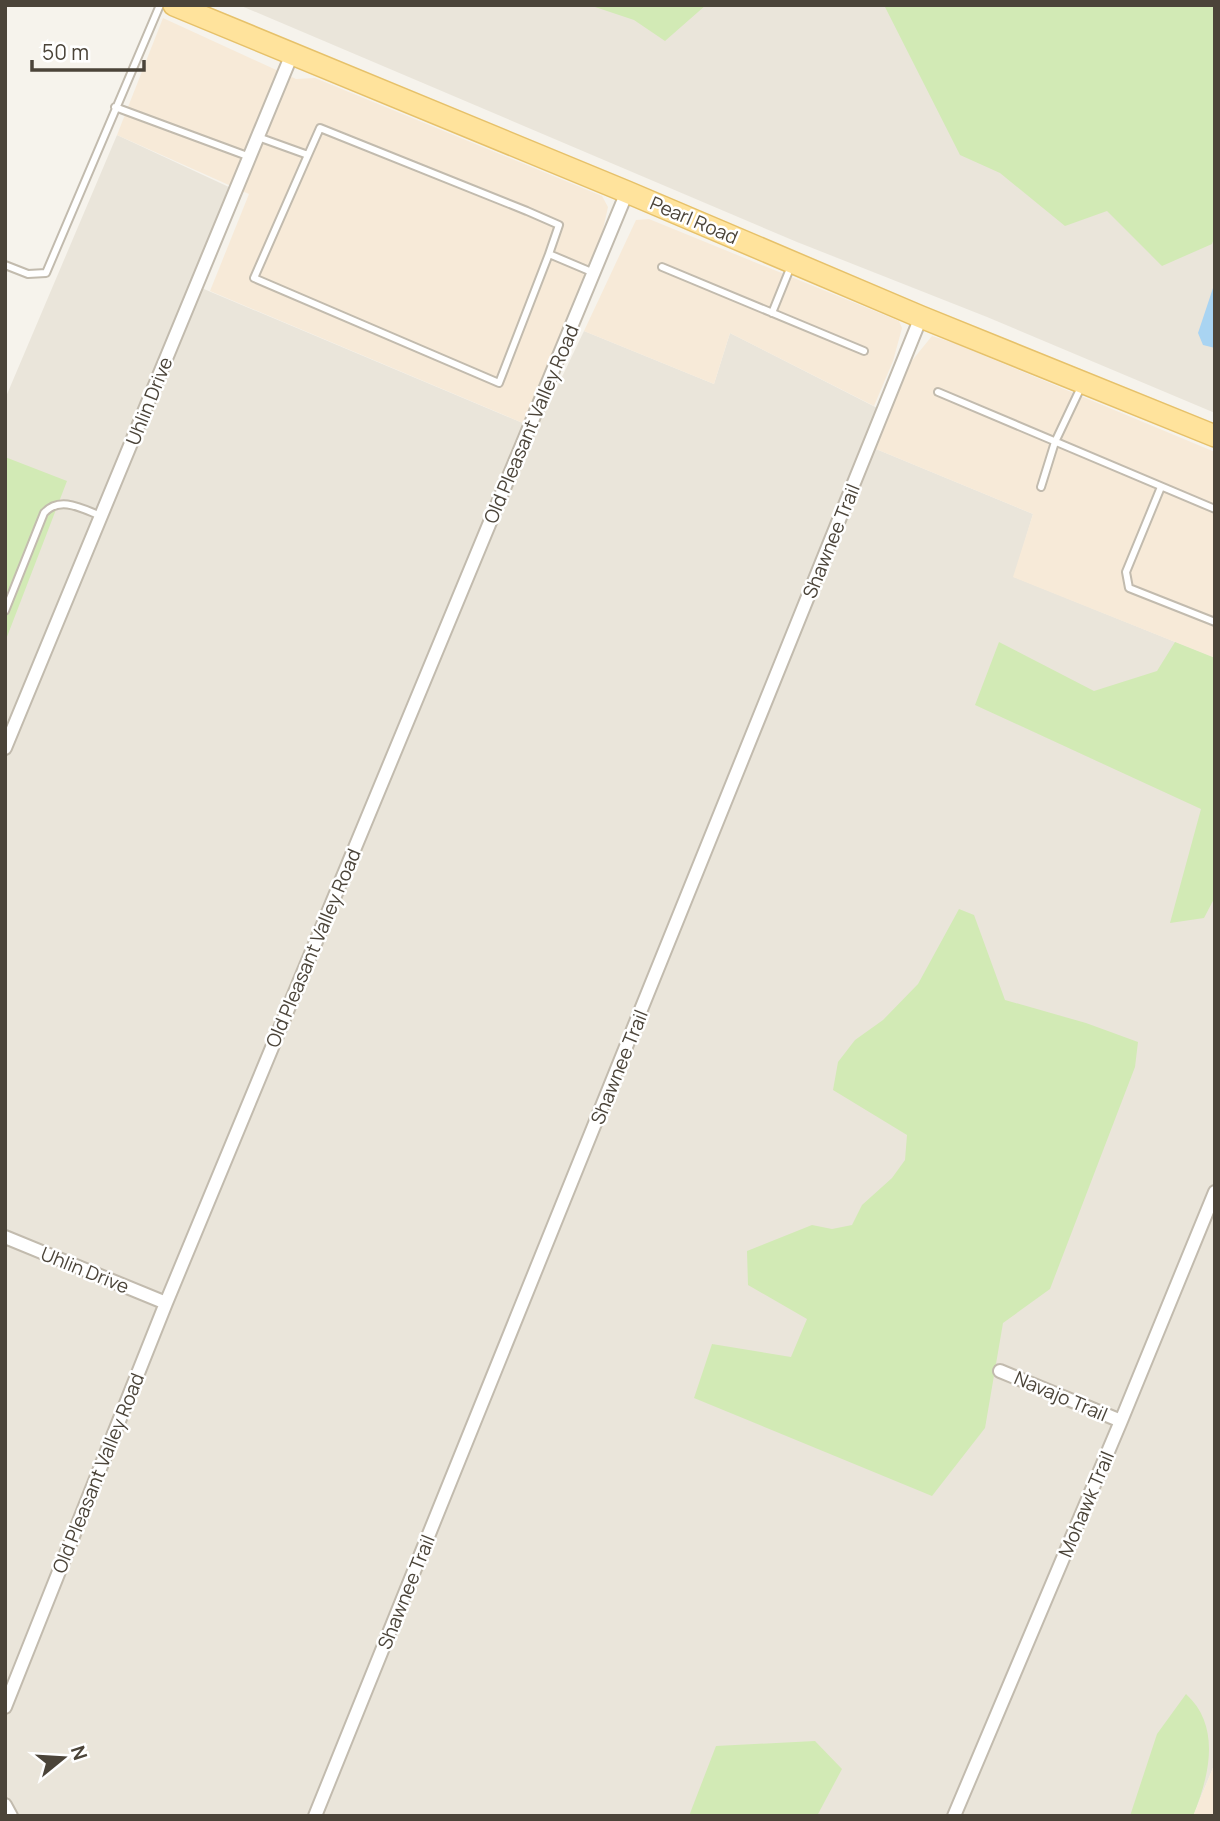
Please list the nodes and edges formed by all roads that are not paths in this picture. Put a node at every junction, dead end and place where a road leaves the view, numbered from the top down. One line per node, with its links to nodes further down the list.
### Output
1 (160, 5): 4 (lane)
2 (174, 5): 3 (main road, Pearl Road)
3 (292, 54): 5 (street, Uhlin Drive); 8 (main road, Pearl Road)
4 (115, 107): 7 (lane); 11 (lane)
5 (258, 137): 6 (lane); 7 (street, Uhlin Drive)
6 (308, 155): 9 (lane); 9 (lane)
7 (250, 157): 24 (street, Uhlin Drive)
8 (627, 192): 10 (main road, Pearl Road); 13 (street, Old Pleasant Valley Road)
9 (549, 254): 13 (lane)
10 (792, 262): 14 (lane); 15 (main road, Pearl Road)
11 (5, 265)
12 (662, 267): 14 (lane)
13 (594, 273): 30 (street, Old Pleasant Valley Road)
14 (772, 313): 16 (lane)
15 (921, 317): 17 (main road, Pearl Road); 36 (street, Shawnee Trail)
16 (864, 351)
17 (1083, 383): 19 (main road, Pearl Road); 20 (lane)
18 (938, 392): 20 (lane)
19 (1215, 436)
20 (1055, 442): 21 (lane); 22 (lane)
21 (1041, 487)
22 (1161, 487): 23 (lane); 26 (lane)
23 (1215, 509)
24 (101, 516): 25 (lane); 27 (street, Uhlin Drive)
25 (5, 611)
26 (1215, 622)
27 (5, 748)
28 (1215, 1192): 32 (street, Mohawk Trail)
29 (5, 1237): 30 (street, Uhlin Drive)
30 (166, 1303): 33 (street, Old Pleasant Valley Road)
31 (1000, 1371): 32 (street, Navajo Trail)
32 (1121, 1421): 37 (street, Mohawk Trail)
33 (5, 1707)
34 (5, 1805): 35 (street)
35 (11, 1816)
36 (315, 1816)
37 (954, 1816)

